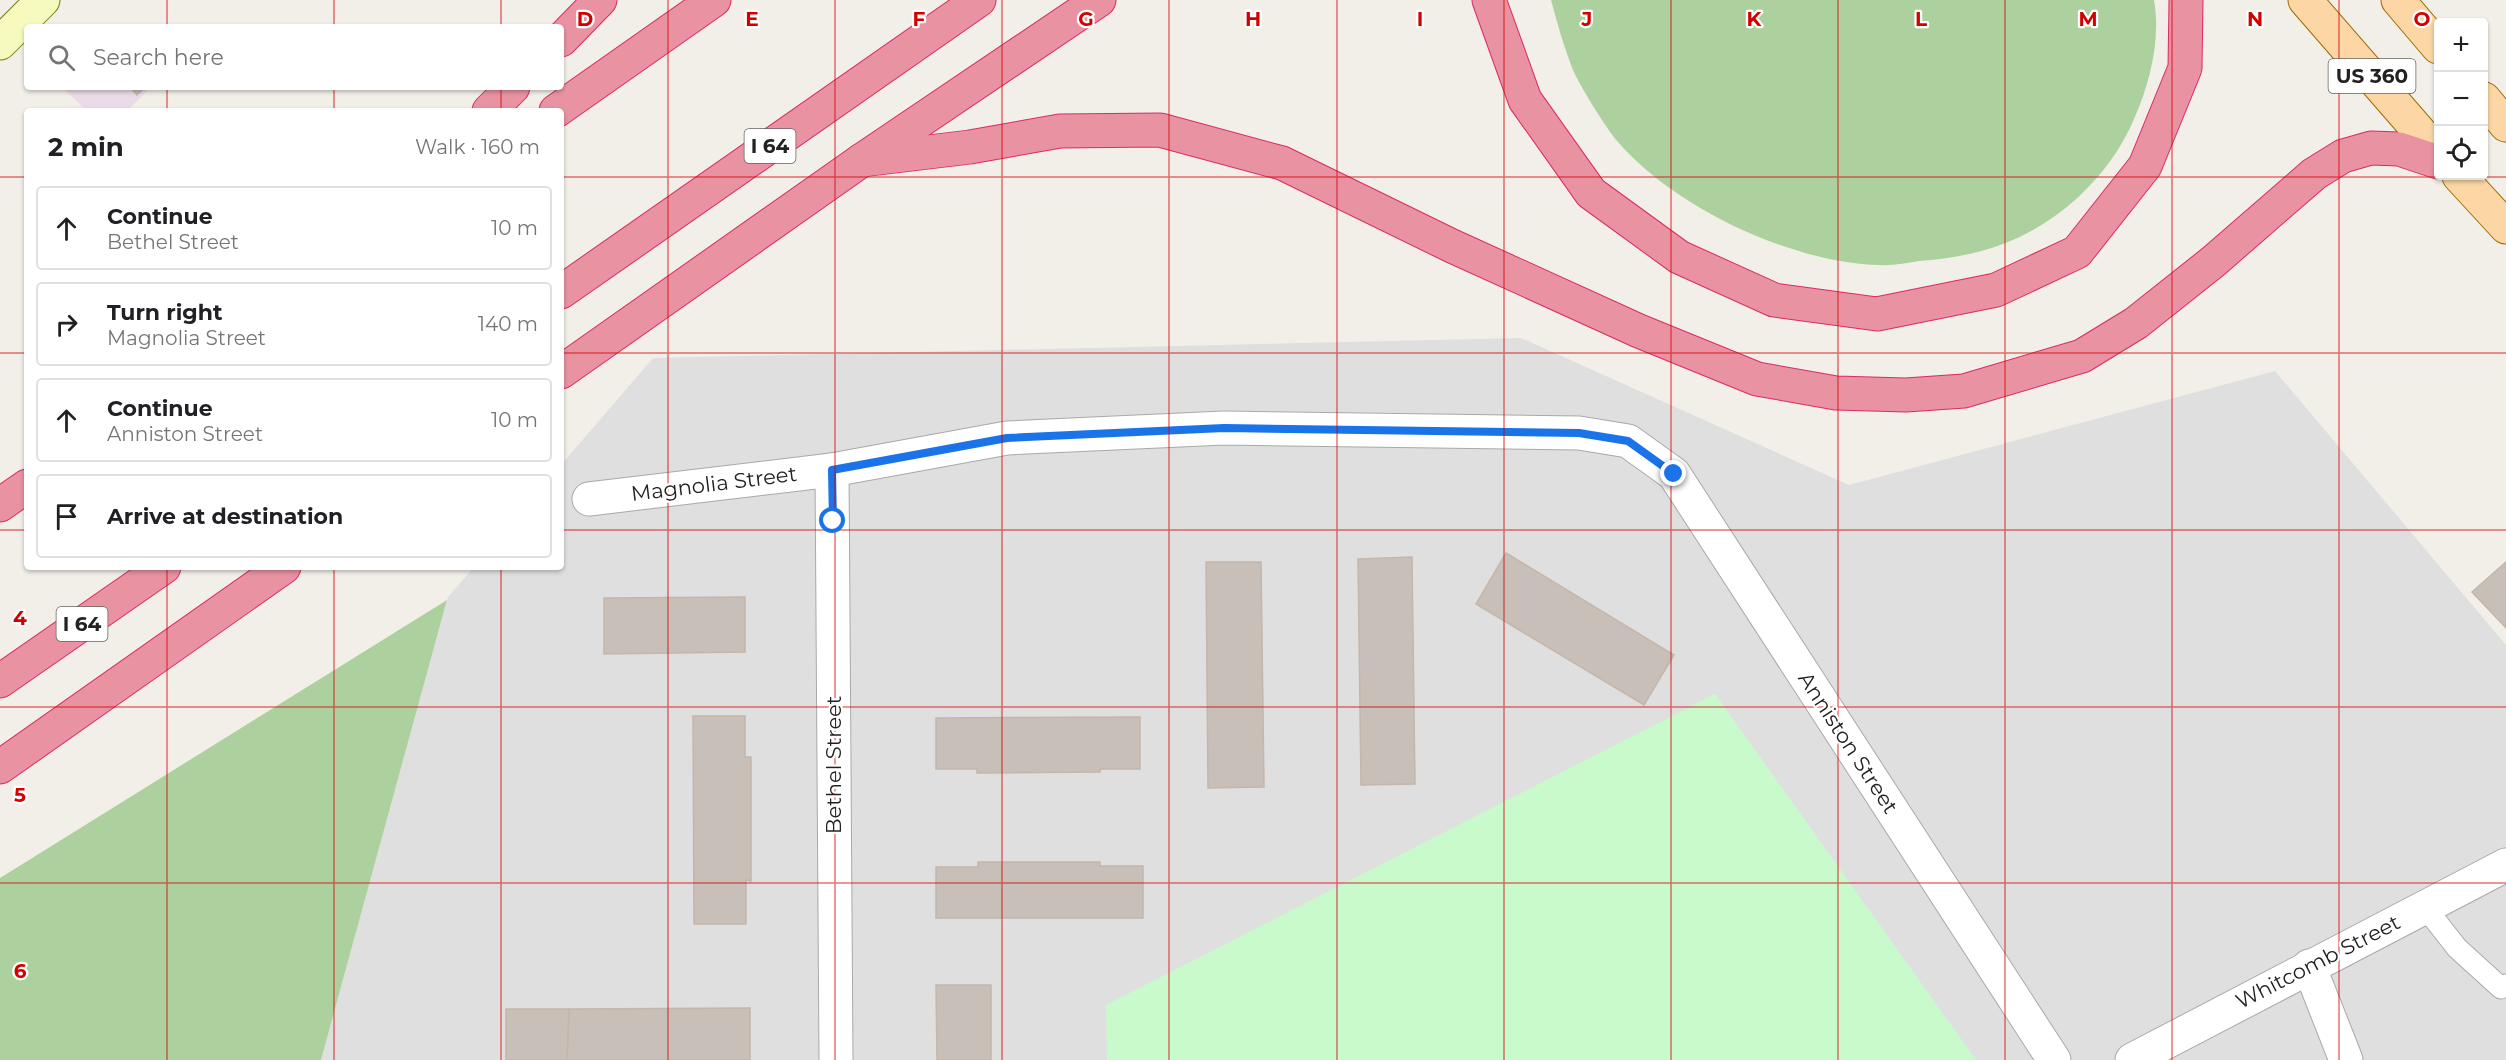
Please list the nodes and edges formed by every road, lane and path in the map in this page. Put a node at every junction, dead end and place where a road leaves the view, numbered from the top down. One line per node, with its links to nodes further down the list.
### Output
1 (43, 0): 12 (main road)
2 (600, 0): 10 (highway)
3 (714, 0): 16 (highway)
4 (979, 0): 23 (highway, I 64)
5 (1099, 0): 19 (highway)
6 (1489, 0): 7 (highway)
7 (2186, 0)
8 (2305, 0): 18 (main road, US 360)
9 (2398, 0): 11 (main road, US 360)
10 (564, 37)
11 (2434, 40)
12 (0, 43)
13 (510, 90): 15 (highway)
14 (2488, 104): 17 (main road)
15 (492, 108)
16 (560, 108)
17 (2506, 125)
18 (2434, 147)
19 (862, 160): 20 (highway); 24 (highway)
20 (2434, 160)
21 (2463, 180): 22 (main road)
22 (2506, 227)
23 (564, 290)
24 (564, 370)
25 (1628, 441): 26 (street, Magnolia Street); 39 (street, Anniston Street)
26 (832, 470): 28 (street, Magnolia Street); 38 (street, Bethel Street)
27 (24, 488): 29 (highway)
28 (589, 499)
29 (0, 505)
30 (160, 570): 32 (highway, I 64)
31 (280, 570): 33 (highway)
32 (0, 681)
33 (0, 767)
34 (2506, 865): 35 (street, Whitcomb Street)
35 (2425, 907): 36 (street, Whitcomb Street); 37 (lane)
36 (2309, 966): 40 (street, Whitcomb Street); 41 (street)
37 (2506, 985)
38 (836, 1060)
39 (2054, 1060)
40 (2132, 1060)
41 (2346, 1060)

